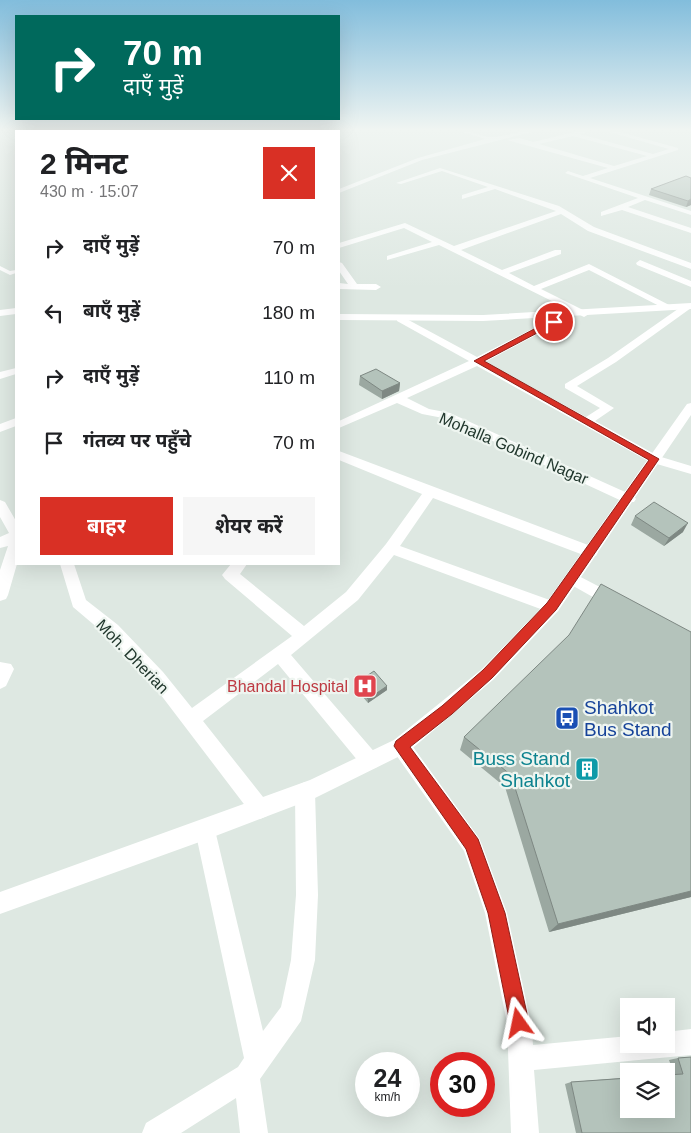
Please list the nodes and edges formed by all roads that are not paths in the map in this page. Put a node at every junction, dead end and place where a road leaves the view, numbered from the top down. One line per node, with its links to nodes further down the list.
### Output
1 (361, 182): 9 (street)
2 (396, 182): 6 (street)
3 (402, 182): 6 (street)
4 (481, 182): 7 (street)
5 (594, 182): 11 (street)
6 (399, 183): 8 (street)
7 (496, 187): 10 (street); 13 (street)
8 (413, 188)
9 (340, 191)
10 (465, 197)
11 (645, 198): 12 (street); 14 (street)
12 (621, 207): 15 (street); 16 (street)
13 (561, 212): 19 (street); 24 (street)
14 (691, 213)
15 (604, 214)
16 (691, 231)
17 (439, 242): 18 (street); 19 (street); 21 (street)
18 (340, 246)
19 (455, 249): 27 (street)
20 (558, 252): 27 (street)
21 (390, 258)
22 (640, 263): 28 (street)
23 (340, 266): 30 (street)
24 (691, 266)
25 (0, 268): 26 (lane)
26 (15, 272)
27 (501, 273): 32 (street)
28 (691, 284)
29 (340, 286): 30 (street)
30 (354, 286): 31 (street)
31 (376, 287)
32 (533, 289): 34 (street); 38 (street)
33 (690, 306): 34 (street); 46 (street)
34 (670, 308): 38 (street)
35 (15, 311): 36 (street)
36 (0, 313)
37 (569, 314): 38 (street); 40 (street); 41 (street)
38 (584, 314)
39 (340, 317): 40 (street)
40 (400, 319): 41 (street)
41 (478, 361): 44 (street); 46 (street)
42 (15, 371): 43 (street)
43 (0, 376)
44 (399, 399): 48 (street); 54 (street, Mohalla Gobind Nagar)
45 (691, 406): 51 (street)
46 (587, 421): 51 (street)
47 (15, 422): 49 (street)
48 (340, 425)
49 (0, 428)
50 (340, 455): 53 (street)
51 (654, 459): 52 (street); 54 (street)
52 (691, 470)
53 (430, 492): 60 (street); 61 (street)
54 (628, 499): 61 (street)
55 (0, 504): 56 (street)
56 (15, 530)
57 (15, 536): 58 (street)
58 (0, 543)
59 (15, 545): 65 (street)
60 (391, 548): 66 (street); 68 (street)
61 (591, 552): 64 (street)
62 (67, 565): 72 (street, Moh. Dherian)
63 (239, 565): 68 (street)
64 (573, 579): 66 (street); 67 (street)
65 (0, 595)
66 (552, 607): 73 (street)
67 (623, 607)
68 (304, 636): 69 (street)
69 (278, 653): 72 (street); 74 (street)
70 (0, 669): 71 (street)
71 (0, 681)
72 (190, 720): 76 (street, Moh. Dherian)
73 (401, 746): 74 (street); 80 (street)
74 (370, 761): 75 (street)
75 (306, 792): 76 (street); 81 (street)
76 (260, 809): 77 (street)
77 (205, 830): 78 (street); 81 (street)
78 (0, 903)
79 (691, 1042): 80 (street)
80 (520, 1059): 84 (street)
81 (252, 1069): 82 (street); 83 (street)
82 (156, 1133)
83 (254, 1133)
84 (525, 1133)

